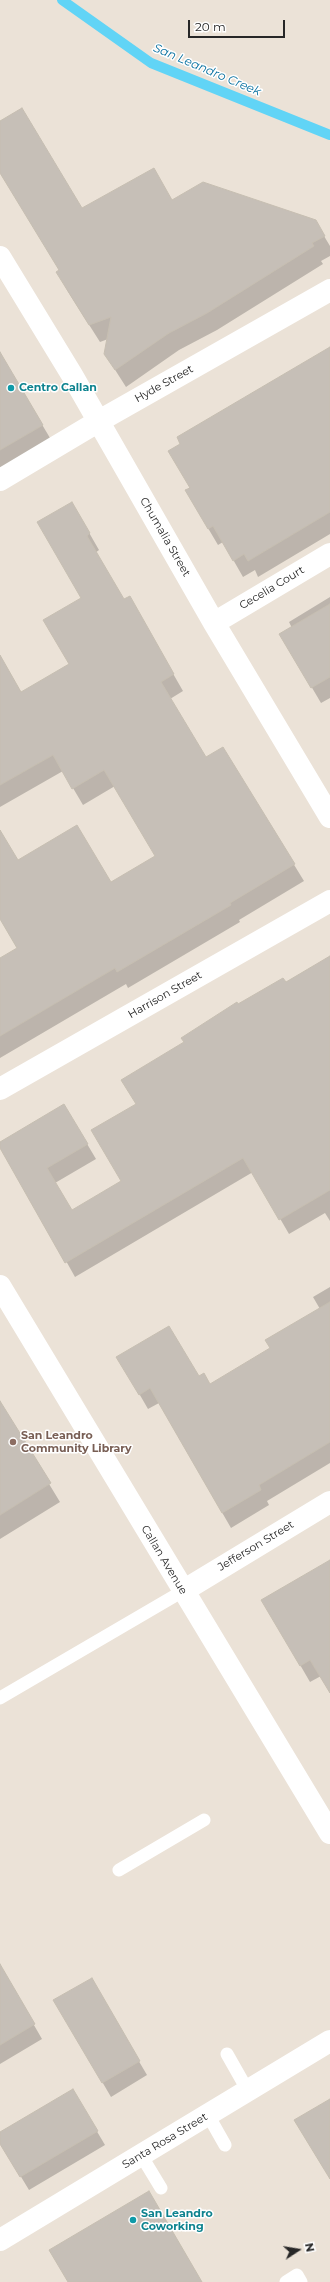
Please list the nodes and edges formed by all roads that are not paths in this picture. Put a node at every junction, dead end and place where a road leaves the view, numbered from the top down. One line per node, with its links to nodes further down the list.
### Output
1 (0, 257): 3 (street, Chumalia Street)
2 (330, 290): 3 (street, Hyde Street)
3 (99, 421): 4 (street, Hyde Street); 6 (street, Chumalia Street)
4 (0, 480)
5 (330, 554): 6 (street, Cecelia Court)
6 (214, 623): 7 (street, Chumalia Street)
7 (330, 817)
8 (330, 901): 9 (street, Harrison Street)
9 (0, 1089)
10 (0, 1286): 12 (street, Callan Avenue)
11 (330, 1502): 12 (street, Jefferson Street)
12 (183, 1591): 13 (lane); 15 (street, Callan Avenue)
13 (0, 1698)
14 (204, 1820): 16 (lane)
15 (330, 1833)
16 (118, 1870)
17 (330, 2041): 19 (street, Santa Rosa Street)
18 (227, 2054): 19 (lane)
19 (248, 2091): 20 (street, Santa Rosa Street)
20 (208, 2115): 21 (lane); 22 (street, Santa Rosa Street)
21 (225, 2145)
22 (141, 2155): 23 (lane); 24 (street, Santa Rosa Street)
23 (161, 2188)
24 (0, 2240)
25 (286, 2282): 26 (lane)
26 (301, 2282)

